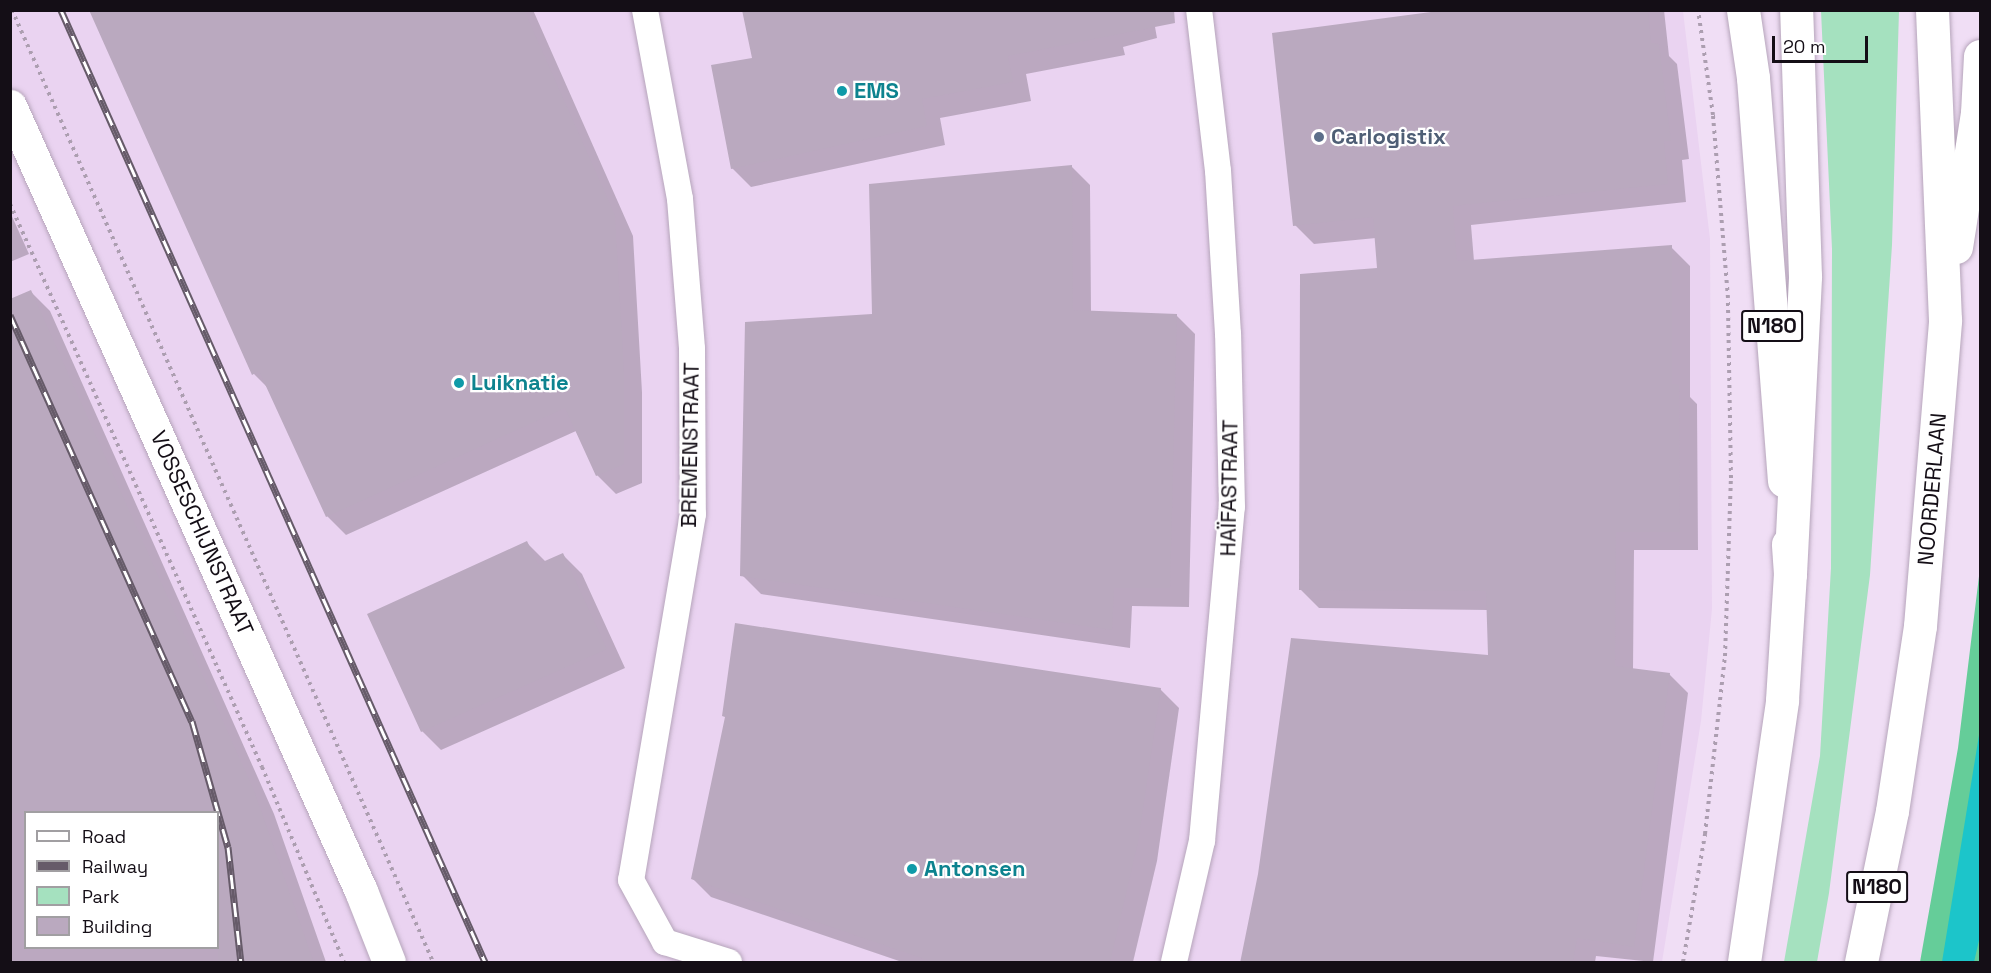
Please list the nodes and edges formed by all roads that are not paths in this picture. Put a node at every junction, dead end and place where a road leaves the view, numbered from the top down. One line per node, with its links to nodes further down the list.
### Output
1 (645, 10): 11 (street, BREMENSTRAAT)
2 (1199, 10): 12 (street, HAÏFASTRAAT)
3 (1743, 10): 9 (main road, N180)
4 (1796, 10): 9 (main road)
5 (1932, 10): 8 (main road, NOORDERLAAN / N180)
6 (1980, 56): 8 (main road)
7 (10, 106): 10 (main road, VOSSESCHIJNSTRAAT)
8 (1946, 320): 14 (main road, NOORDERLAAN / N180)
9 (1790, 574): 13 (main road, N180)
10 (389, 963)
11 (729, 963)
12 (1174, 963)
13 (1744, 963)
14 (1861, 963)

